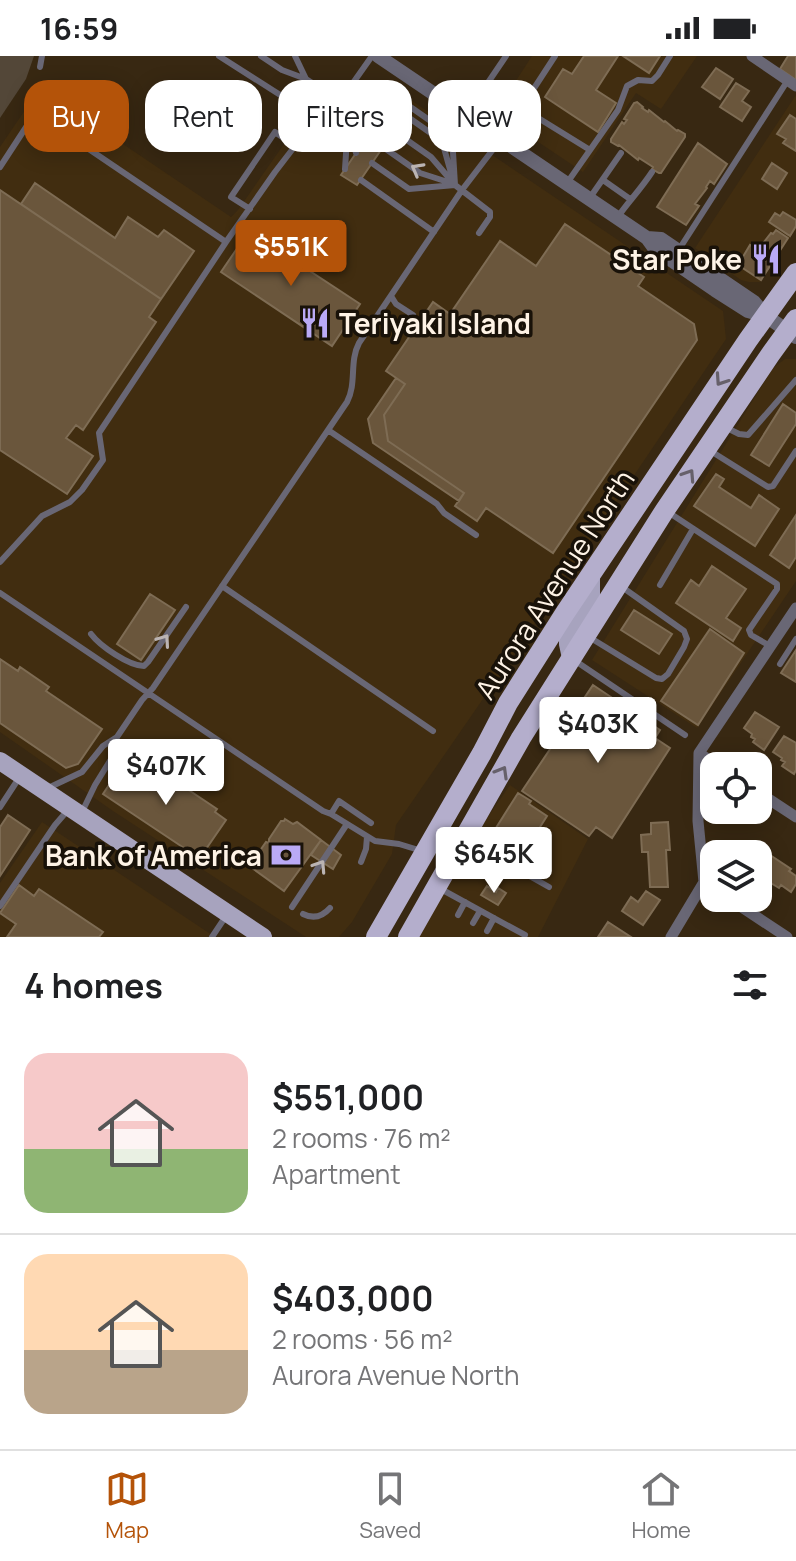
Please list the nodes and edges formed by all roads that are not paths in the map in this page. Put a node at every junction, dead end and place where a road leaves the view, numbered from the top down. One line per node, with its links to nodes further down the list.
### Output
1 (42, 56): 10 (lane)
2 (219, 56): 17 (lane)
3 (261, 56): 11 (lane)
4 (295, 56): 11 (lane)
5 (375, 56): 12 (lane); 16 (street)
6 (506, 56): 13 (lane)
7 (555, 56): 14 (lane)
8 (670, 56): 23 (lane)
9 (752, 56): 15 (street)
10 (40, 67)
11 (306, 79)
12 (356, 80)
13 (490, 80)
14 (540, 80)
15 (792, 83): 47 (lane)
16 (428, 90)
17 (278, 94)
18 (412, 108): 37 (lane)
19 (412, 120): 37 (lane)
20 (541, 120): 23 (lane)
21 (278, 134): 41 (lane)
22 (412, 144): 37 (lane)
23 (590, 150): 36 (lane)
24 (291, 152): 41 (lane)
25 (346, 152): 32 (lane)
26 (390, 152): 37 (lane, one-way to 26)
27 (491, 152): 38 (lane)
28 (520, 152): 36 (street)
29 (621, 153): 35 (lane)
30 (372, 163): 37 (lane)
31 (0, 167): 46 (lane)
32 (345, 169)
33 (652, 172): 40 (lane)
34 (361, 180): 43 (lane)
35 (603, 180): 39 (lane); 40 (lane)
36 (567, 184): 39 (street)
37 (455, 185): 38 (lane)
38 (462, 190): 43 (lane); 44 (lane)
39 (589, 199): 42 (street)
40 (630, 199): 42 (lane)
41 (250, 209): 46 (lane)
42 (617, 218): 45 (street)
43 (434, 232): 49 (lane)
44 (479, 233)
45 (647, 238): 47 (street); 51 (street)
46 (226, 242): 61 (lane)
47 (678, 251): 51 (street)
48 (796, 273): 51 (highway, Aurora Avenue North)
49 (391, 296): 50 (lane); 55 (lane)
50 (413, 315)
51 (766, 316): 52 (street); 62 (highway, Aurora Avenue North, one-way to 62)
52 (793, 329): 54 (highway, Aurora Avenue North)
53 (796, 380): 54 (lane)
54 (722, 425): 56 (highway, Aurora Avenue North)
55 (328, 430): 60 (lane); 65 (lane)
56 (706, 449): 57 (lane); 58 (highway, Aurora Avenue North, one-way to 56)
57 (796, 451)
58 (665, 510): 59 (lane); 63 (highway, Aurora Avenue North)
59 (693, 529): 64 (lane); 72 (lane)
60 (476, 535)
61 (0, 562)
62 (591, 575): 73 (main road); 93 (highway, Aurora Avenue North)
63 (619, 584): 70 (highway, Aurora Avenue North); 70 (lane)
64 (660, 585)
65 (222, 586): 75 (lane); 76 (lane)
66 (0, 593): 75 (lane)
67 (186, 607): 69 (lane, one-way to 67)
68 (796, 608): 72 (street)
69 (91, 634)
70 (586, 635): 73 (highway, Aurora Avenue North)
71 (796, 639): 74 (lane)
72 (770, 646): 79 (street)
73 (571, 658): 77 (lane); 91 (highway, Aurora Avenue North, one-way to 73)
74 (780, 664)
75 (148, 694): 78 (lane); 86 (lane)
76 (433, 731)
77 (685, 735)
78 (117, 737): 82 (lane); 85 (lane)
79 (699, 753): 92 (street)
80 (0, 761): 81 (main road)
81 (21, 775): 82 (main road); 84 (lane)
82 (44, 790): 85 (main road)
83 (772, 801): 87 (street)
84 (0, 807)
85 (75, 811): 99 (lane); 104 (main road)
86 (331, 814): 88 (lane); 89 (lane)
87 (796, 817)
88 (371, 823)
89 (347, 824): 90 (lane); 100 (lane, one-way to 89)
90 (367, 837): 93 (lane); 94 (lane)
91 (463, 838): 95 (highway, Aurora Avenue North); 96 (lane)
92 (701, 840)
93 (425, 852): 113 (highway, Aurora Avenue North)
94 (361, 862)
95 (436, 886): 98 (lane); 114 (highway, Aurora Avenue North)
96 (549, 887)
97 (700, 897): 115 (street)
98 (465, 902): 102 (lane); 106 (lane)
99 (0, 906)
100 (292, 907)
101 (330, 908): 105 (lane)
102 (480, 911): 107 (lane); 108 (lane)
103 (749, 912): 116 (street)
104 (228, 913): 111 (lane); 112 (main road)
105 (303, 914)
106 (458, 915)
107 (494, 918): 109 (lane); 110 (lane)
108 (473, 923)
109 (487, 931)
110 (525, 935)
111 (212, 937)
112 (263, 937)
113 (376, 937)
114 (408, 937)
115 (671, 937)
116 (787, 937)

